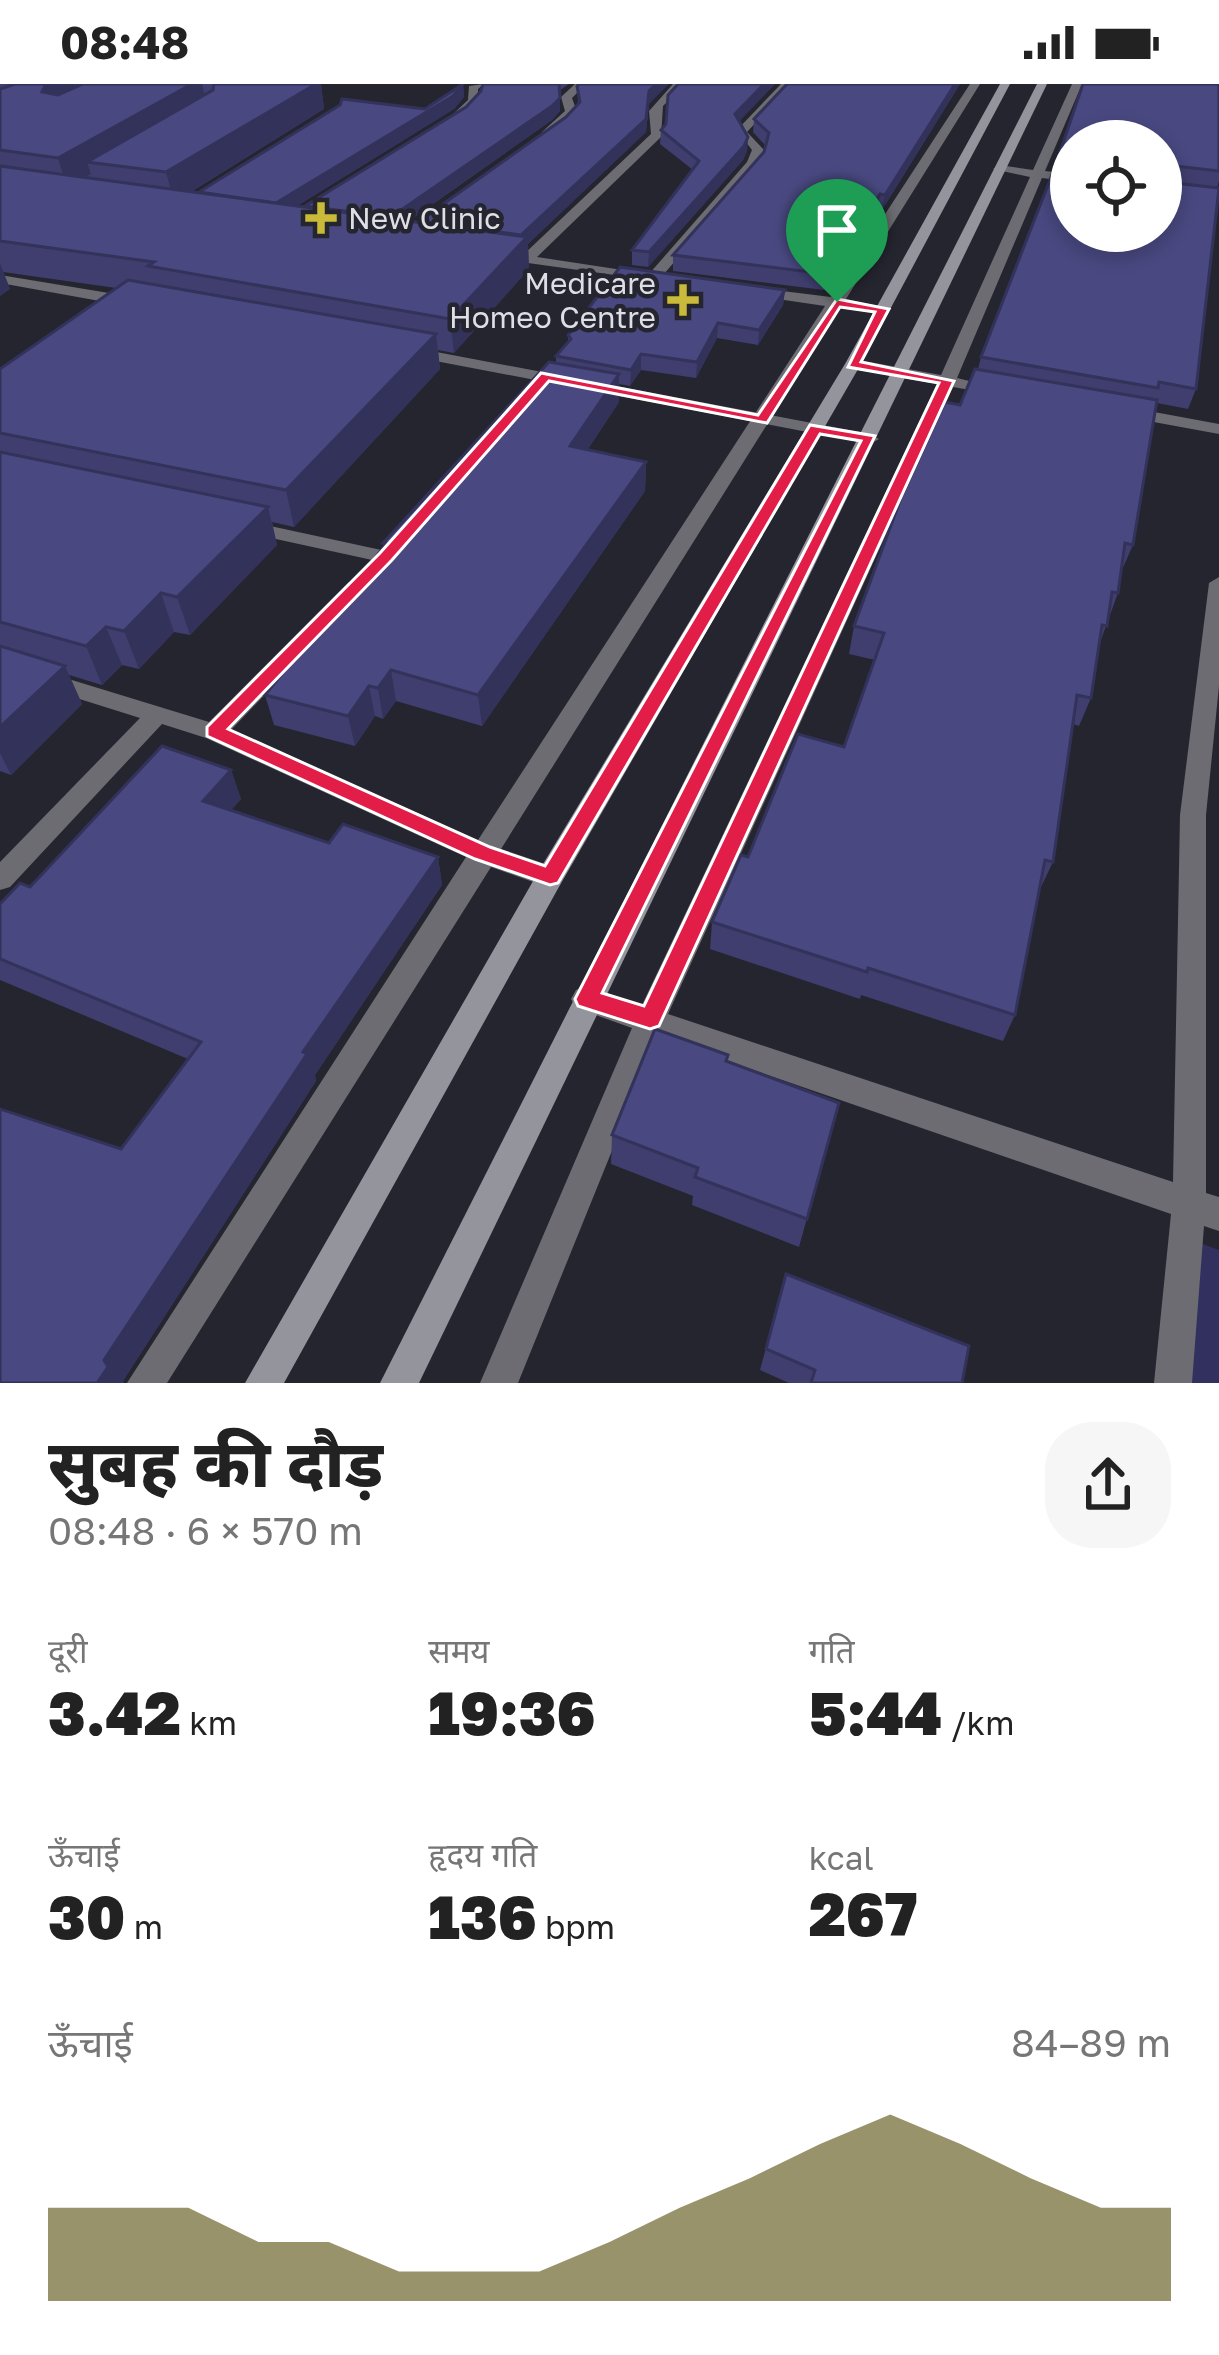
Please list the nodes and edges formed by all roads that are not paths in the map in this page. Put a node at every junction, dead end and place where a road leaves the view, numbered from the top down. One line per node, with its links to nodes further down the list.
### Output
1 (479, 84): 9 (street)
2 (581, 84): 10 (street)
3 (680, 84): 15 (street)
4 (787, 84): 16 (street)
5 (975, 84): 20 (street)
6 (1005, 84): 22 (main road)
7 (1042, 84): 11 (main road)
8 (1077, 84): 12 (street)
9 (442, 126)
10 (541, 138)
11 (999, 170): 12 (street); 25 (main road)
12 (1038, 174): 13 (street); 26 (street)
13 (1050, 175)
14 (483, 254): 15 (street)
15 (526, 260): 16 (street)
16 (653, 278): 18 (street)
17 (0, 279): 21 (street)
18 (676, 281)
19 (722, 287): 20 (street)
20 (837, 302): 22 (street); 29 (street)
21 (159, 307)
22 (883, 309): 24 (main road)
23 (387, 348): 29 (street)
24 (853, 364): 25 (street); 30 (main road)
25 (899, 372): 26 (street); 32 (main road)
26 (947, 381): 27 (street); 43 (street)
27 (1015, 393)
28 (1106, 409): 31 (street)
29 (762, 420): 30 (street); 39 (street)
30 (815, 428): 32 (street); 40 (main road)
31 (1219, 429)
32 (870, 439): 42 (main road)
33 (227, 523): 37 (street)
34 (1219, 589): 38 (street)
35 (0, 666): 36 (street)
36 (158, 714): 37 (street); 41 (street)
37 (214, 731): 39 (street)
38 (1206, 818): 44 (street)
39 (482, 853): 40 (street); 45 (street)
40 (550, 877): 46 (main road)
41 (0, 879)
42 (586, 999): 43 (street); 47 (main road)
43 (650, 1018): 44 (street); 48 (street)
44 (1204, 1209): 49 (street)
45 (146, 1383)
46 (264, 1383)
47 (399, 1383)
48 (499, 1383)
49 (1173, 1383)

